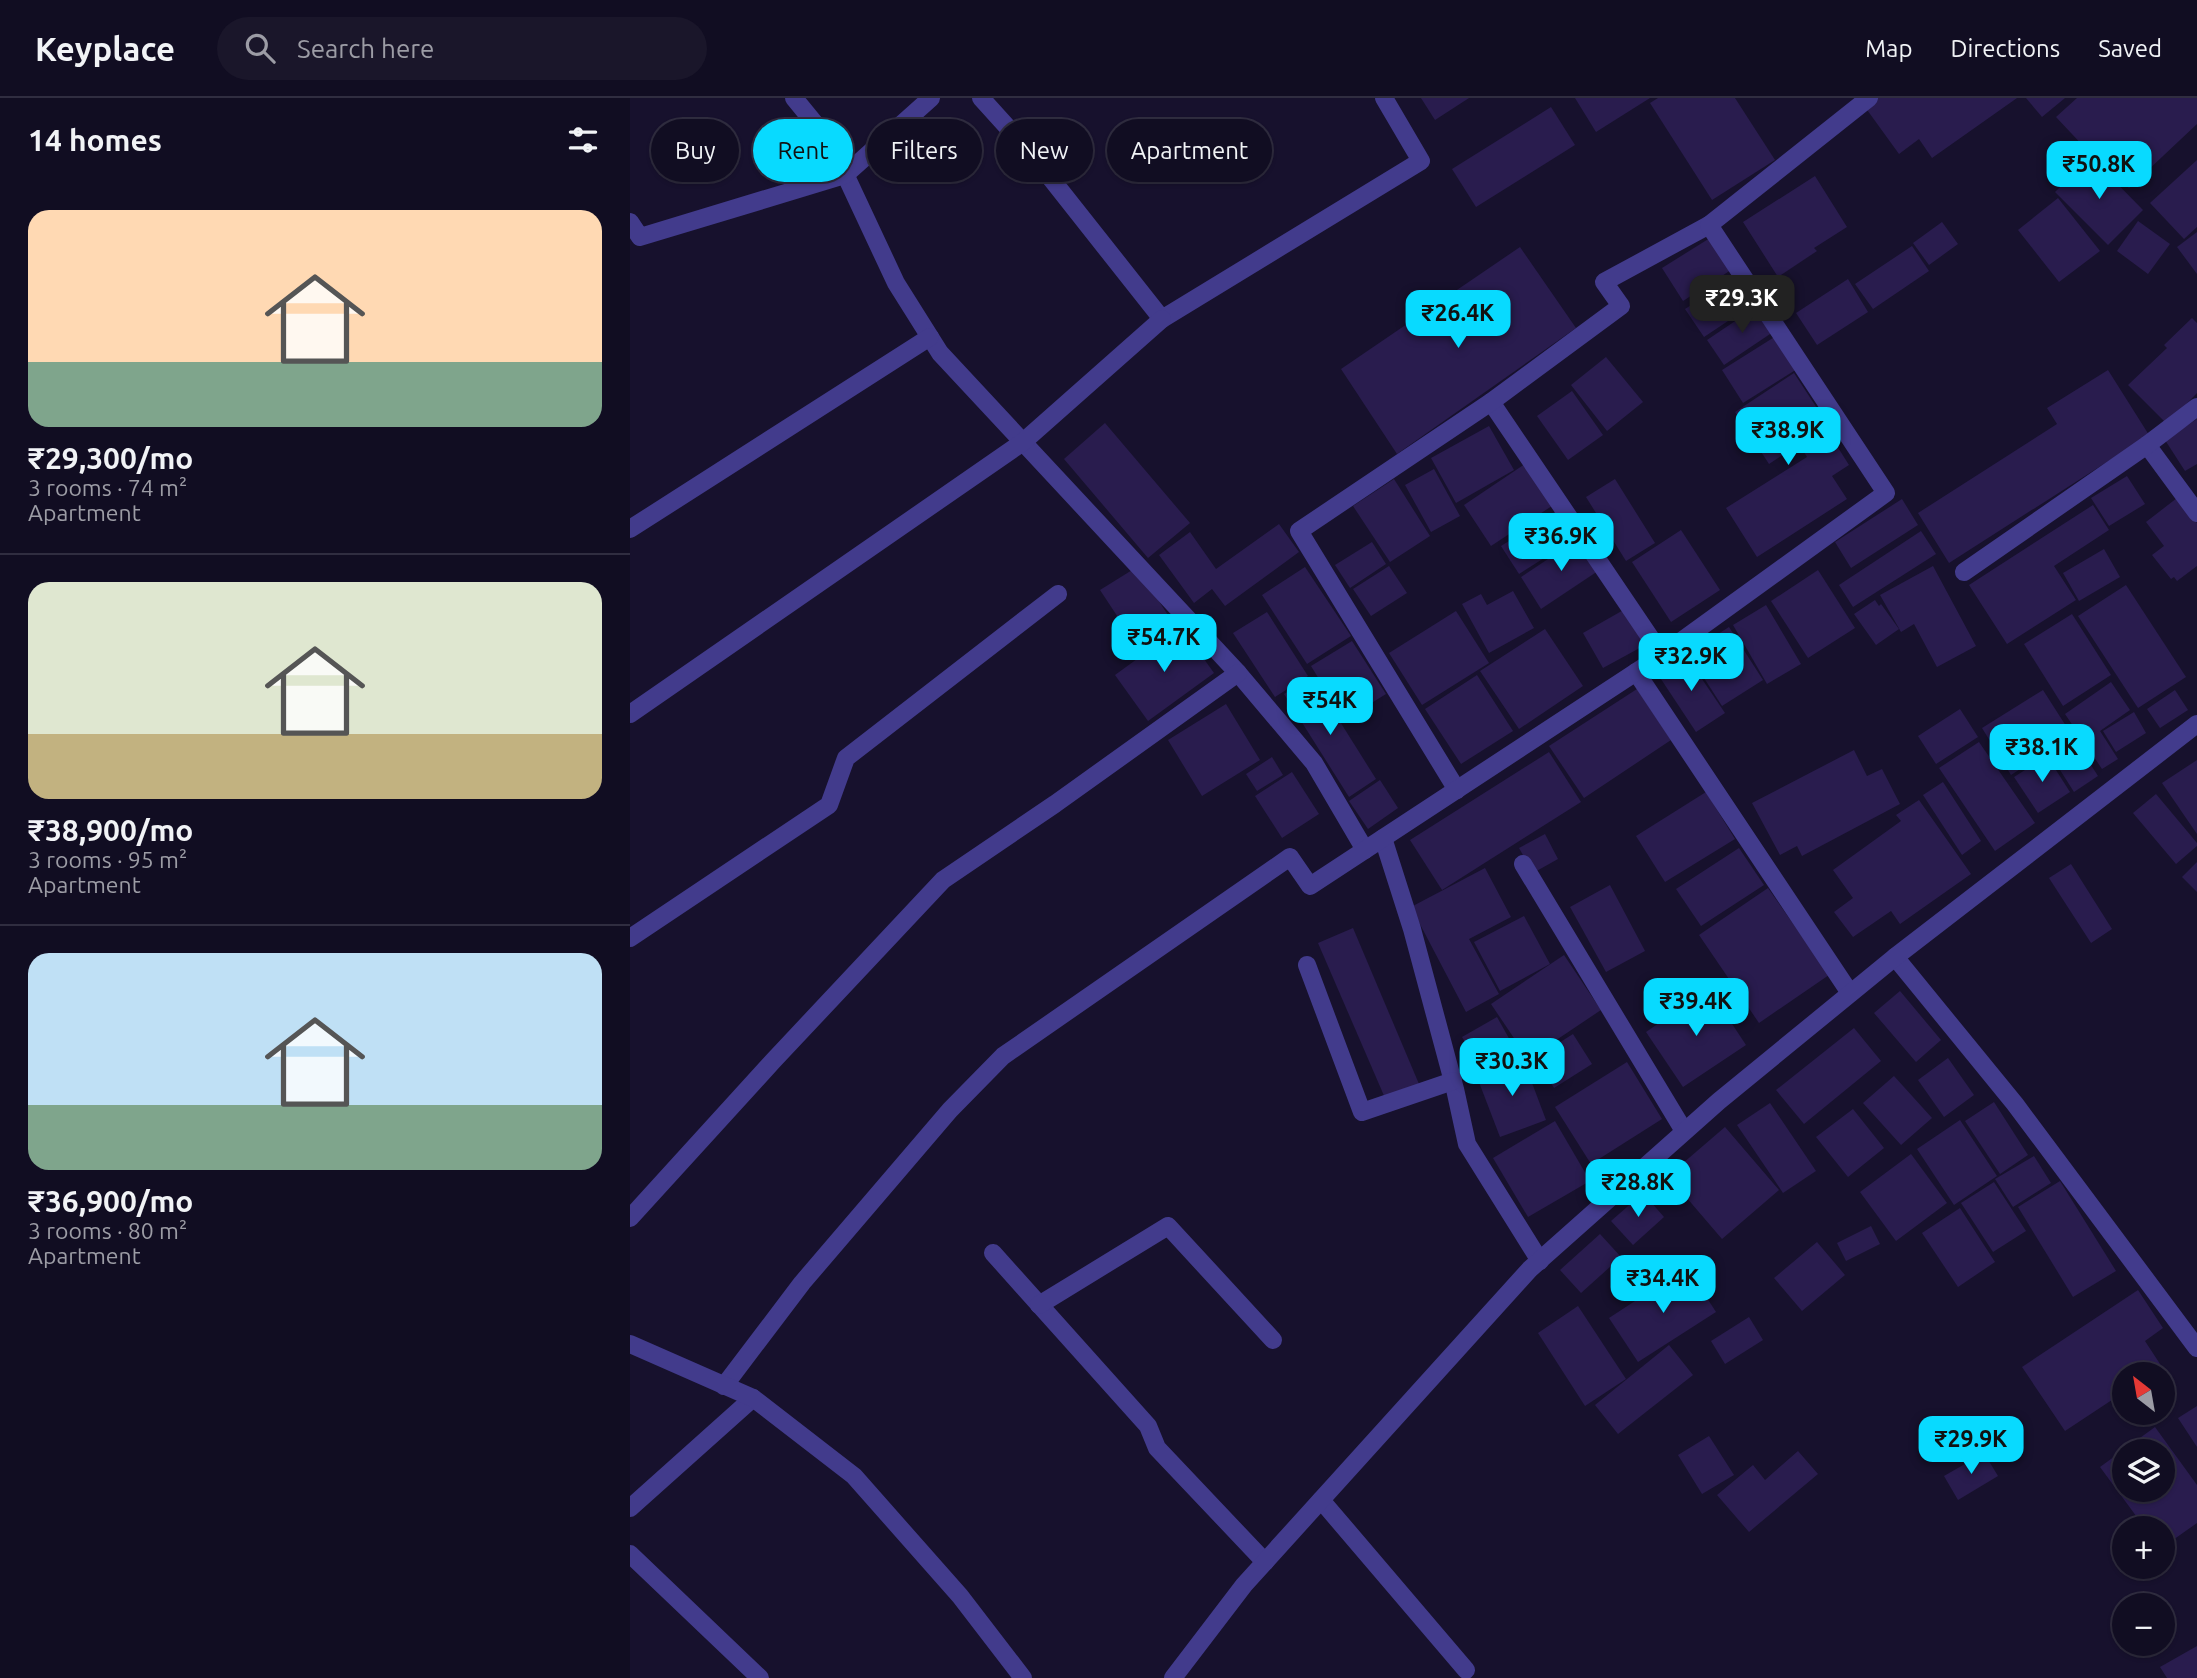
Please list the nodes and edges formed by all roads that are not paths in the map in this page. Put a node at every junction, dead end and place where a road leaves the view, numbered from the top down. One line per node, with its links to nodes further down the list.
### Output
1 (794, 98): 6 (street)
2 (931, 98): 7 (street)
3 (981, 98): 12 (street)
4 (1384, 98): 12 (street)
5 (1869, 98): 10 (street)
6 (811, 119)
7 (853, 167)
8 (816, 182): 11 (street)
9 (849, 182): 13 (street)
10 (1709, 226): 14 (street); 22 (street)
11 (633, 232)
12 (1161, 319): 16 (street)
13 (930, 337): 16 (street); 19 (street)
14 (1492, 402): 22 (street); 27 (street)
15 (2197, 407): 17 (street)
16 (1023, 442): 24 (street); 25 (street)
17 (2147, 445): 18 (street); 20 (street)
18 (2197, 513)
19 (630, 529)
20 (1964, 572)
21 (1058, 594): 31 (street)
22 (1662, 655): 23 (street)
23 (1636, 672): 27 (street); 34 (street)
24 (1238, 673): 29 (street); 37 (street)
25 (630, 714)
26 (2197, 724): 32 (street)
27 (1457, 790): 28 (street)
28 (1383, 838): 29 (street); 35 (street)
29 (1365, 850): 44 (street)
30 (1523, 864): 36 (street)
31 (630, 938)
32 (1895, 957): 34 (street); 43 (street)
33 (1307, 965): 35 (street)
34 (1850, 993): 36 (street)
35 (1453, 1081): 39 (street)
36 (1685, 1131): 39 (street)
37 (630, 1219)
38 (993, 1253): 40 (street)
39 (1540, 1261): 46 (street)
40 (1039, 1305): 41 (street); 49 (street)
41 (1273, 1340)
42 (630, 1344): 44 (street)
43 (2197, 1348)
44 (724, 1386): 45 (street)
45 (753, 1398): 47 (street); 52 (street)
46 (1321, 1500): 49 (street); 50 (street)
47 (630, 1508)
48 (630, 1554): 51 (street)
49 (1265, 1562): 53 (street)
50 (1466, 1670)
51 (761, 1678)
52 (1023, 1678)
53 (1173, 1678)

